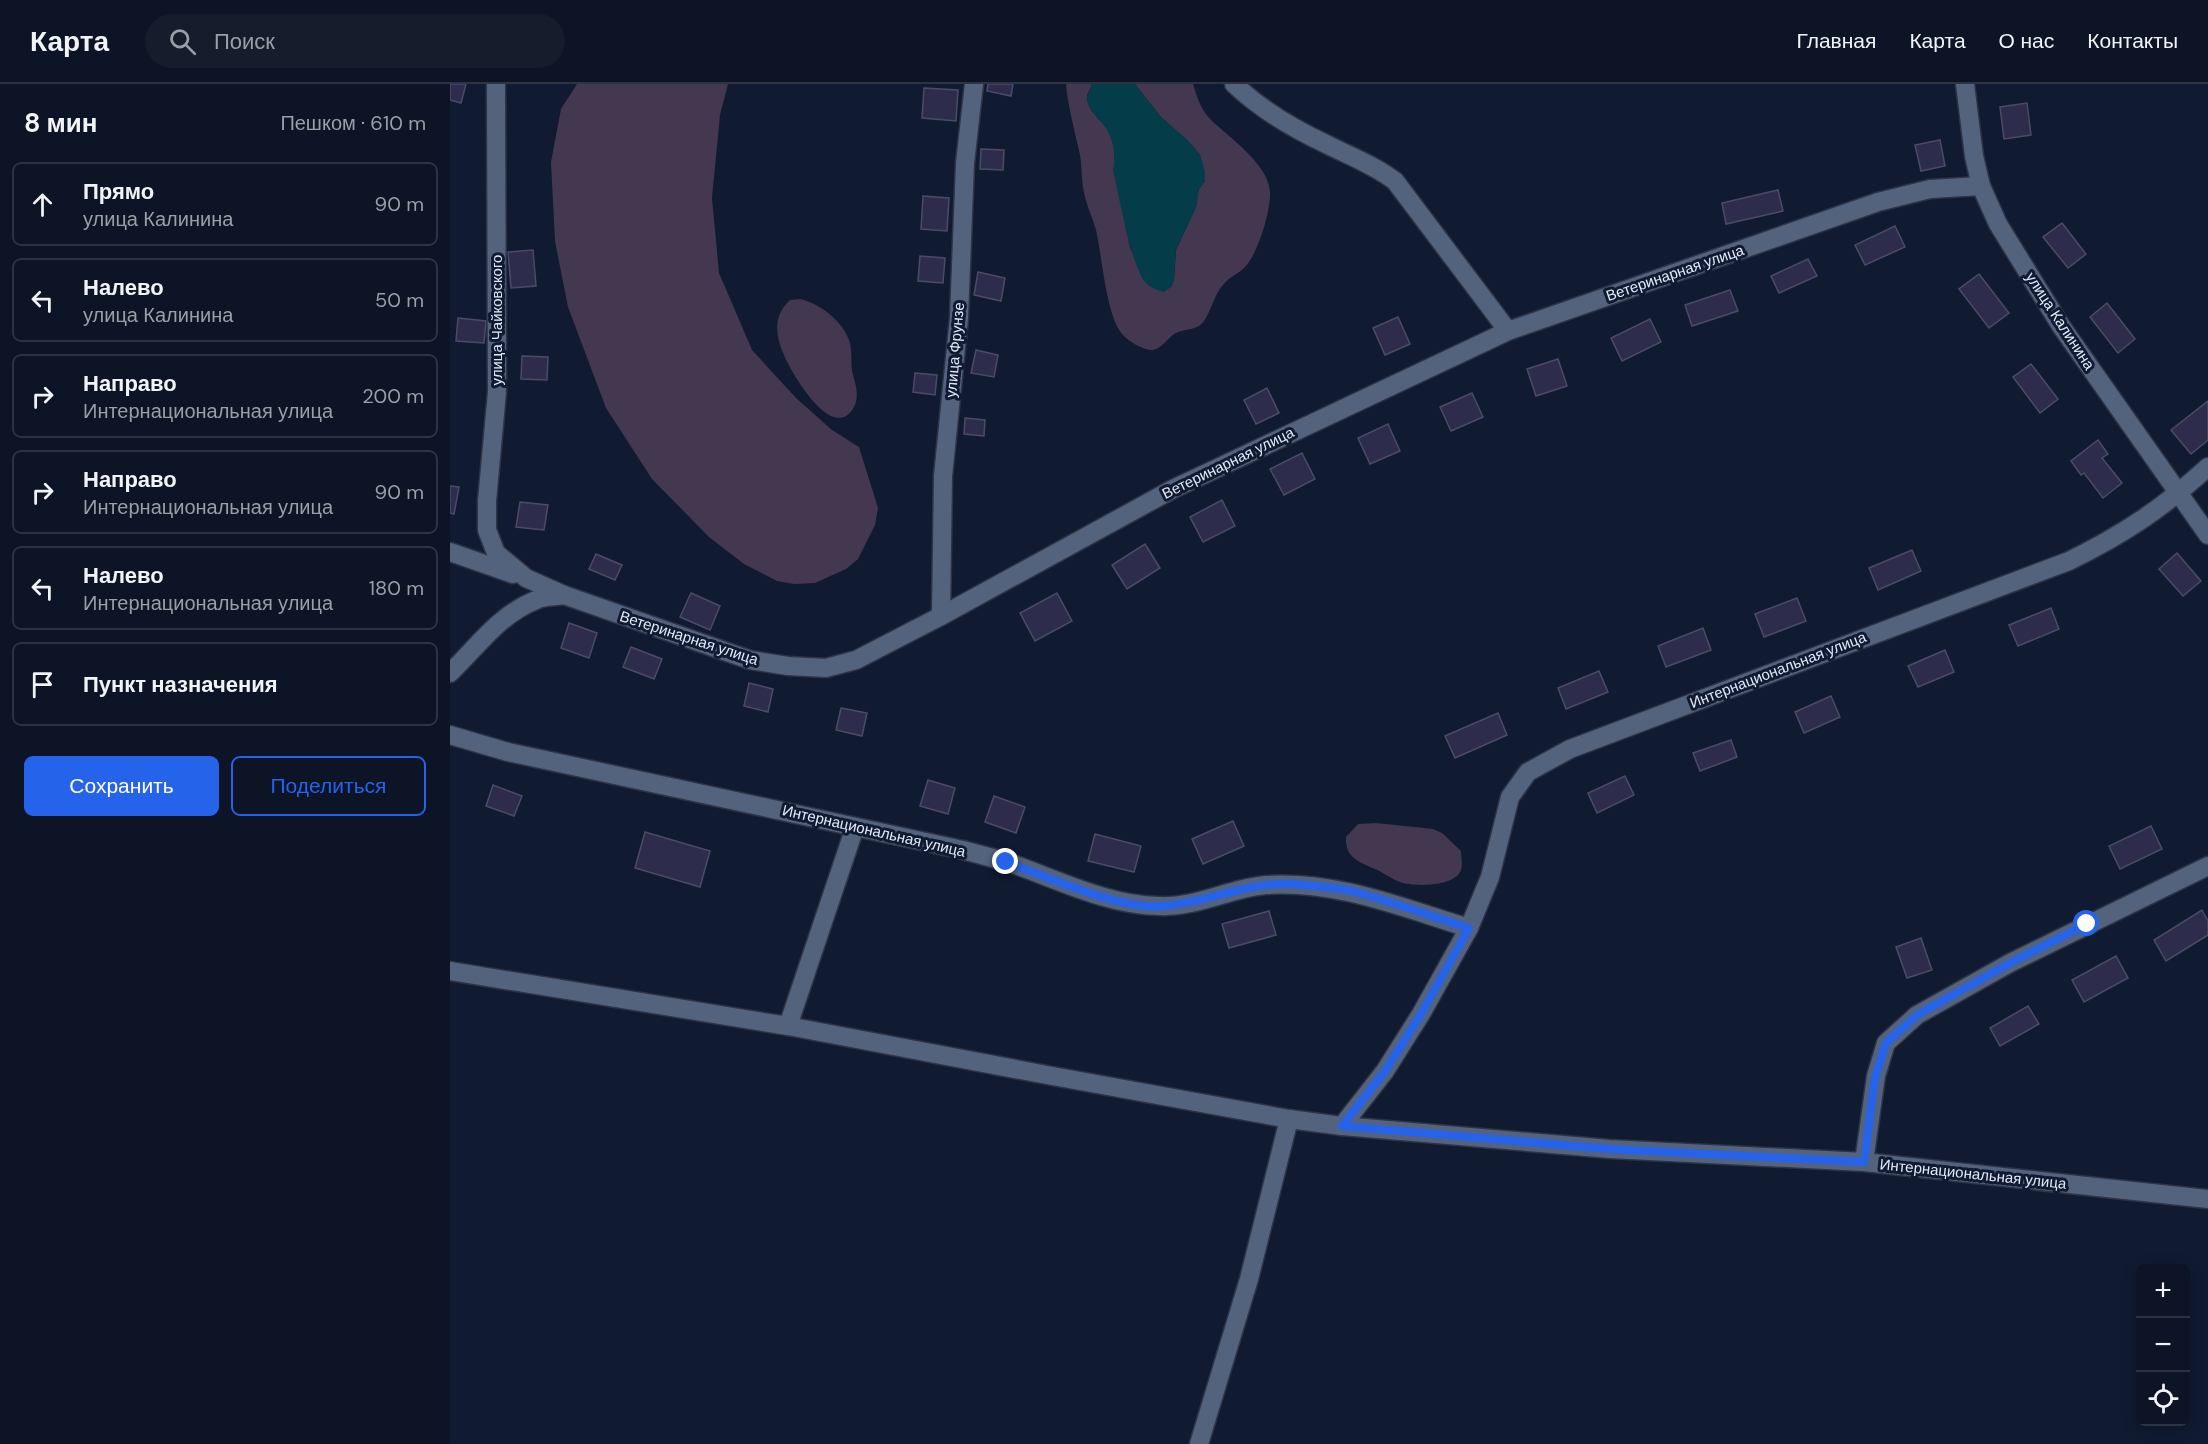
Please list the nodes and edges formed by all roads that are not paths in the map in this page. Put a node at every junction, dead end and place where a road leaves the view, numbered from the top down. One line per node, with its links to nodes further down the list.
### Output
1 (496, 84): 11 (street, улица Чайковского)
2 (974, 84): 14 (street, улица Фрунзе)
3 (1234, 84): 6 (street)
4 (1965, 84): 5 (street, улица Калинина)
5 (1981, 186): 6 (street, Ветеринарная улица); 8 (street, улица Калинина)
6 (1508, 331): 14 (street, Ветеринарная улица)
7 (2208, 467): 8 (street, Интернациональная улица)
8 (2178, 495): 9 (street, улица Калинина); 19 (street, Интернациональная улица)
9 (2208, 535)
10 (450, 552): 12 (street)
11 (496, 553): 12 (street, Ветеринарная улица)
12 (526, 578): 13 (street, Ветеринарная улица)
13 (564, 596): 14 (street, Ветеринарная улица); 15 (street)
14 (941, 616)
15 (450, 673)
16 (450, 735): 17 (street, Интернациональная улица)
17 (855, 827): 19 (street, Интернациональная улица); 21 (street)
18 (2208, 866): 24 (street)
19 (1469, 928): 23 (street, Интернациональная улица)
20 (450, 971): 21 (street, Интернациональная улица)
21 (788, 1026): 22 (street, Интернациональная улица)
22 (1289, 1119): 23 (street, Интернациональная улица); 26 (street)
23 (1342, 1126): 24 (street, Интернациональная улица)
24 (1864, 1162): 25 (street, Интернациональная улица)
25 (2208, 1199)
26 (1199, 1444)

